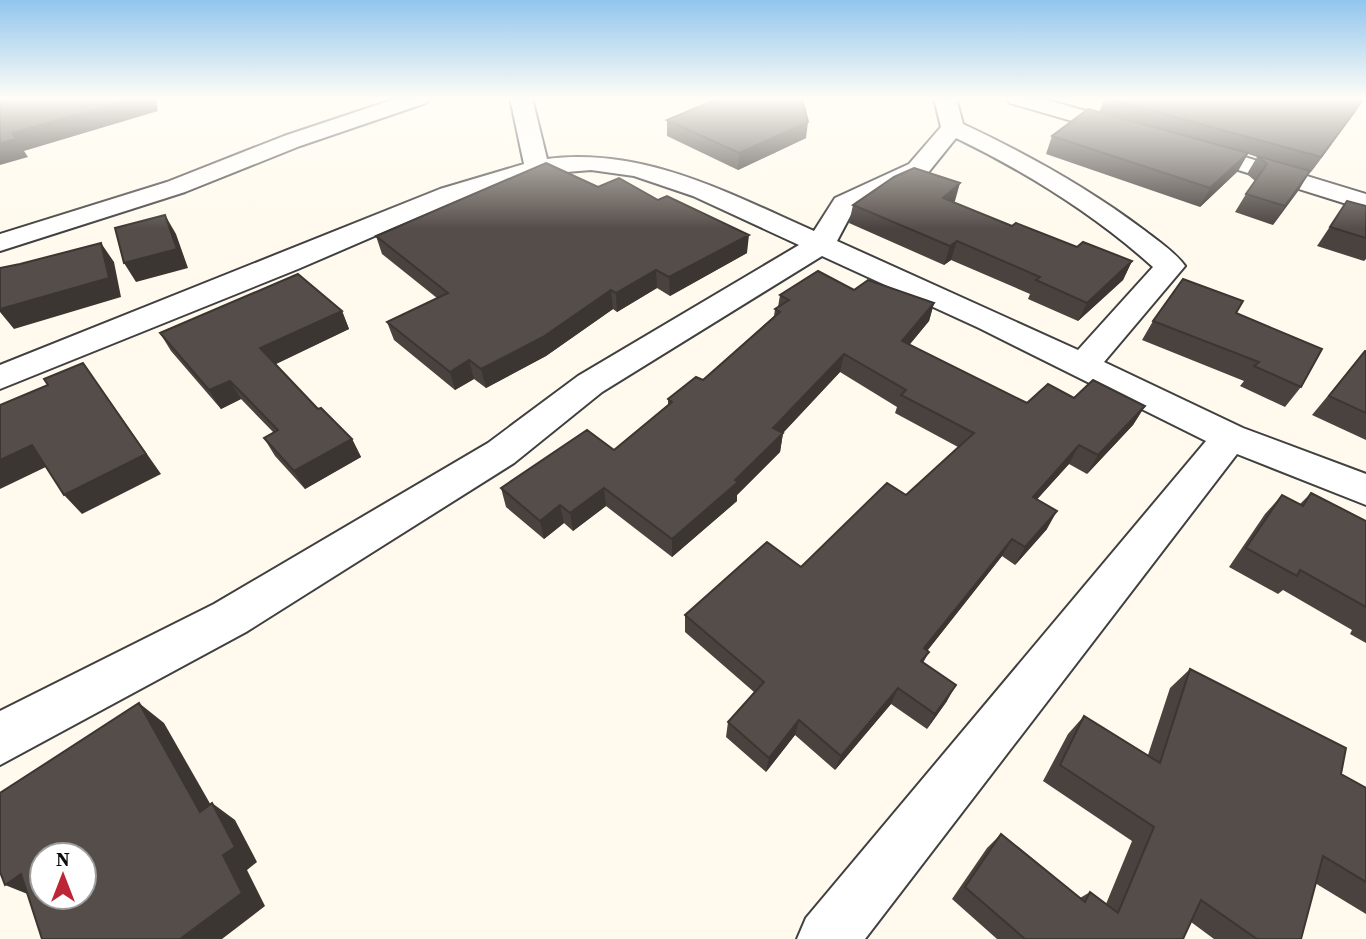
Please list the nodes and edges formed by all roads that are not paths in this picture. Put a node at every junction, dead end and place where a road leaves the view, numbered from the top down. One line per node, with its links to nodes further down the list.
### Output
1 (295, 142): 8 (street)
2 (531, 142): 6 (street)
3 (941, 142): 10 (street)
4 (979, 142): 12 (street)
5 (1171, 142): 7 (street)
6 (537, 168): 10 (street); 13 (street)
7 (1366, 202)
8 (34, 235): 9 (street); 11 (street)
9 (0, 243)
10 (821, 244): 12 (street); 16 (street)
11 (0, 254)
12 (1083, 365): 14 (street)
13 (0, 379)
14 (1230, 437): 15 (street); 17 (street)
15 (1366, 490)
16 (0, 740)
17 (827, 939)

